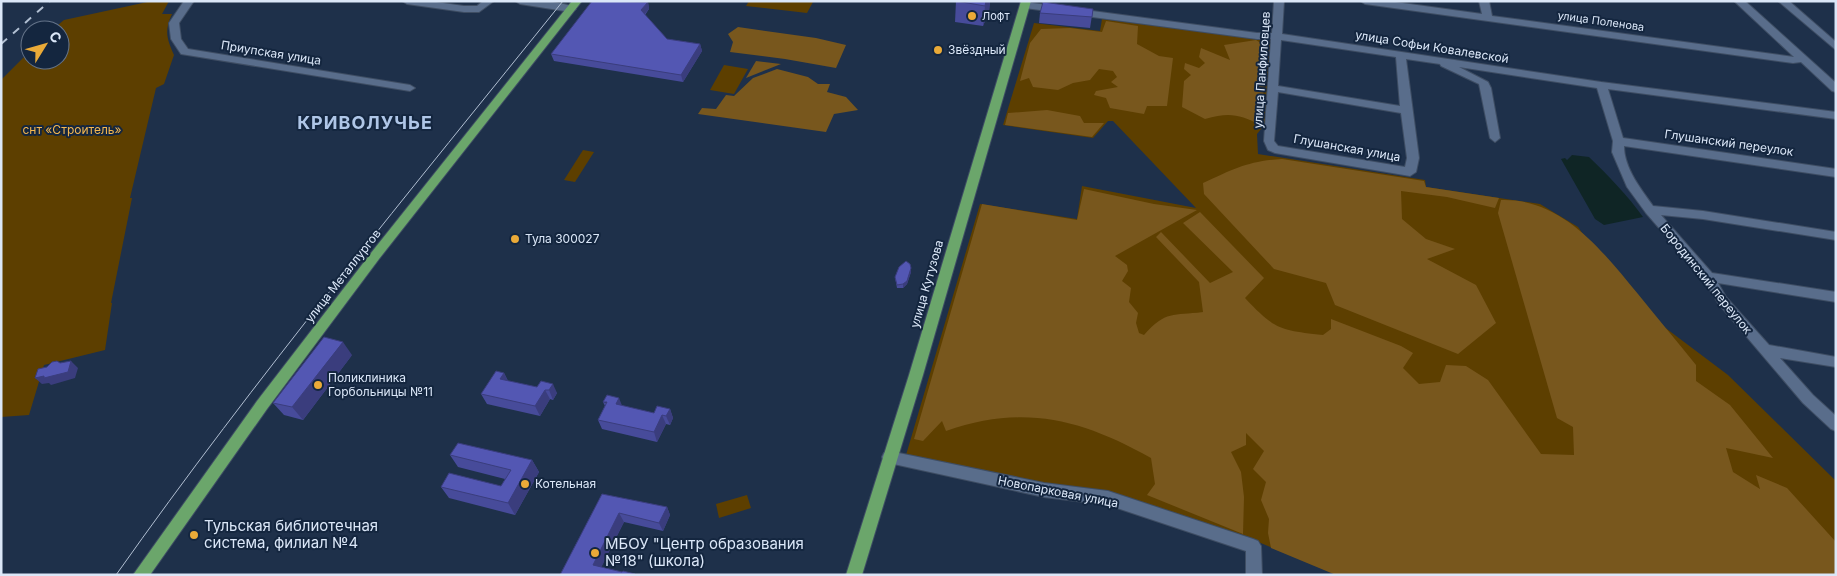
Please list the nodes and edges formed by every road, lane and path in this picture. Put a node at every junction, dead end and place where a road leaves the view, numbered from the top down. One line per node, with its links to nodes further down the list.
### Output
1 (189, 1): 19 (street, Приупская улица)
2 (408, 1): 3 (street)
3 (489, 1)
4 (520, 1): 11 (street)
5 (1279, 1): 13 (street, улица Панфиловцев)
6 (1366, 1): 12 (street, улица Поленова)
7 (1484, 1): 12 (street)
8 (1739, 1): 16 (street)
9 (1783, 1): 14 (street)
10 (1025, 3): 13 (street, улица Софьи Ковалевской); 35 (main road, улица Кутузова)
11 (574, 5): 36 (main road, улица Металлургов)
12 (1488, 18): 16 (street, улица Поленова)
13 (1277, 36): 15 (street, улица Софьи Ковалевской); 20 (street, улица Панфиловцев)
14 (1836, 47)
15 (1401, 55): 17 (street, улица Софьи Ковалевской); 22 (street)
16 (1802, 58): 21 (street)
17 (1439, 60): 18 (street, улица Софьи Ковалевской); 24 (street)
18 (1601, 85): 23 (street, улица Софьи Ковалевской); 25 (street, Бородинский переулок)
19 (410, 88)
20 (1273, 88): 22 (street); 26 (street, улица Панфиловцев)
21 (1836, 89)
22 (1406, 110): 26 (street, Глушанская улица)
23 (1836, 116)
24 (1495, 138)
25 (1618, 140): 27 (street, Глушанский переулок); 28 (street, Бородинский переулок)
26 (1269, 141)
27 (1836, 172)
28 (1650, 210): 29 (street); 30 (street, Бородинский переулок)
29 (1836, 236)
30 (1708, 277): 31 (street); 32 (street, Бородинский переулок)
31 (1836, 297)
32 (1765, 350): 33 (street); 34 (street, Бородинский переулок)
33 (1836, 362)
34 (1836, 425)
35 (889, 458): 37 (main road, улица Кутузова); 38 (street, Новопарковая улица)
36 (142, 575)
37 (854, 575)
38 (1254, 575)

